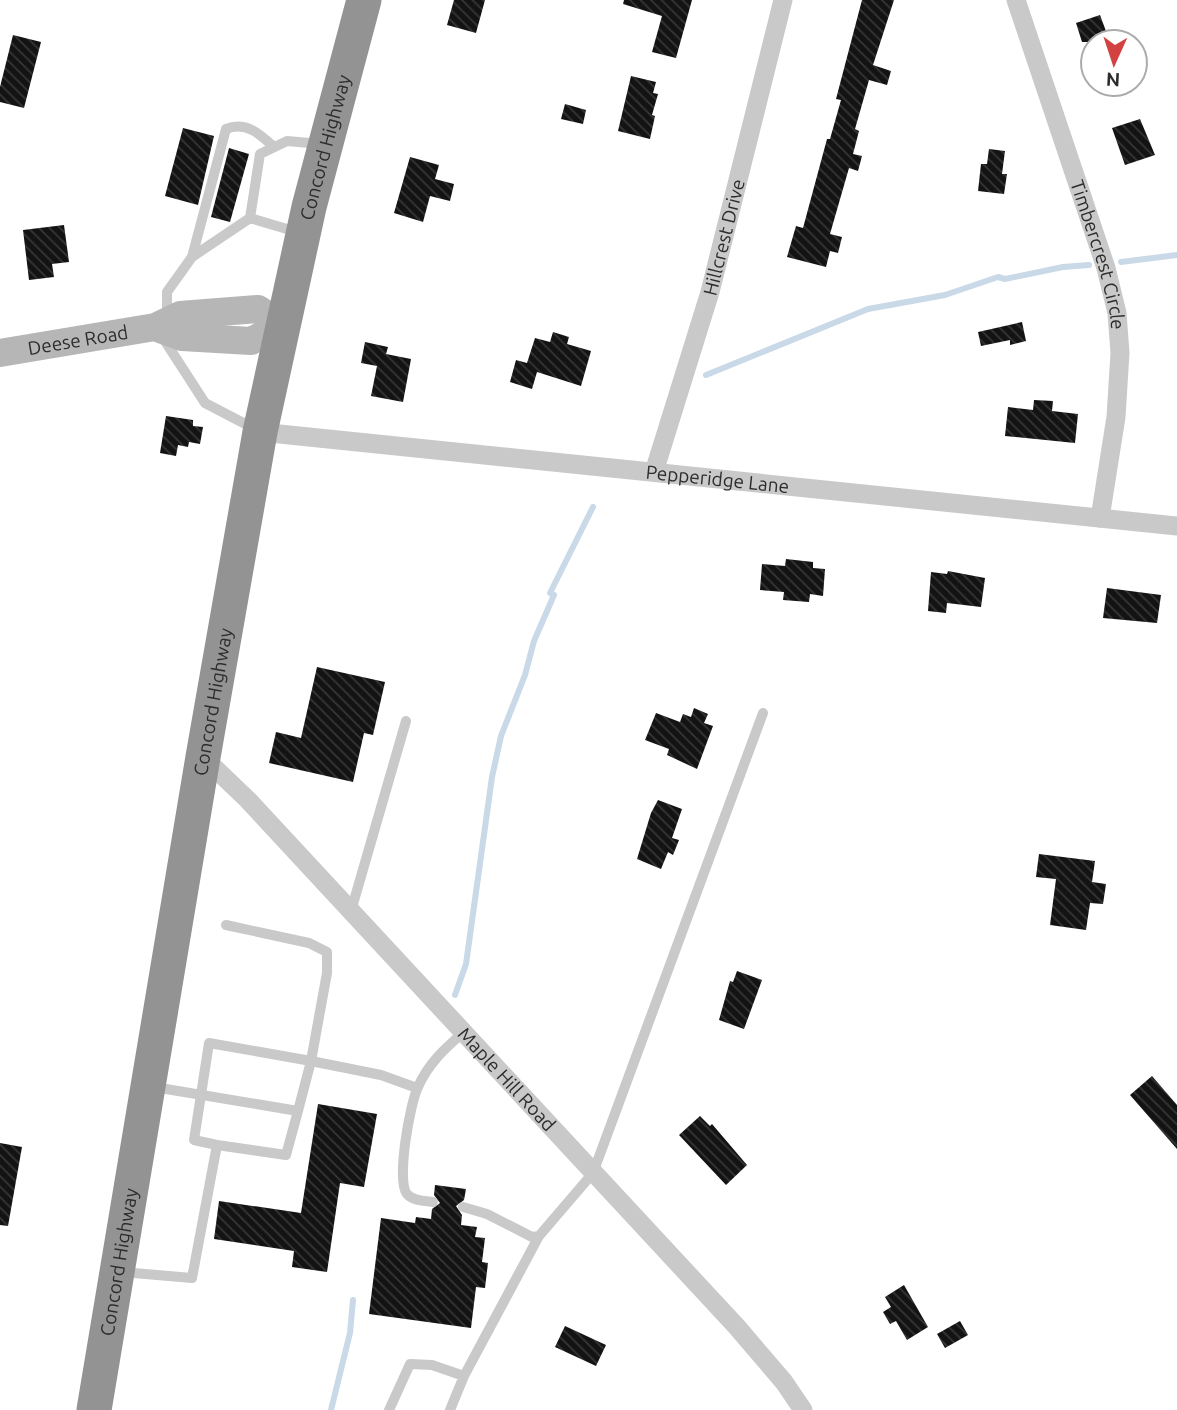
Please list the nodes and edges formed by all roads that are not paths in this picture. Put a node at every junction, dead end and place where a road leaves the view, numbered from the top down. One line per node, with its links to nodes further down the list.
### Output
1 (364, 0): 4 (highway, Concord Highway)
2 (783, 0): 13 (street, Hillcrest Drive)
3 (1016, 0): 14 (street, Timbercrest Circle)
4 (325, 144): 5 (lane); 7 (highway, Concord Highway)
5 (274, 147): 6 (lane); 8 (lane)
6 (250, 218): 7 (lane); 8 (lane)
7 (302, 234): 10 (highway, Concord Highway)
8 (192, 257): 9 (lane)
9 (161, 324): 10 (street, Deese Road); 11 (street, Deese Road); 12 (lane)
10 (282, 325): 12 (highway, Concord Highway)
11 (0, 354)
12 (260, 432): 13 (street, Pepperidge Lane); 18 (highway, Concord Highway)
13 (654, 472): 14 (street, Pepperidge Lane)
14 (1100, 518): 15 (street, Pepperidge Lane)
15 (1177, 526)
16 (764, 713): 28 (lane)
17 (407, 721): 19 (lane)
18 (202, 757): 19 (street, Maple Hill Road); 23 (highway, Concord Highway)
19 (351, 911): 21 (street, Maple Hill Road)
20 (226, 925): 22 (lane)
21 (464, 1032): 24 (lane); 28 (street, Maple Hill Road)
22 (311, 1061): 24 (lane); 25 (lane); 26 (lane)
23 (150, 1086): 25 (lane); 32 (highway, Concord Highway)
24 (417, 1087): 29 (lane)
25 (201, 1094): 26 (lane); 27 (lane)
26 (298, 1111): 27 (lane)
27 (217, 1145): 32 (lane)
28 (593, 1173): 31 (lane); 37 (street, Maple Hill Road)
29 (433, 1202)
30 (463, 1207): 31 (lane)
31 (539, 1236): 33 (lane)
32 (118, 1272): 34 (highway, Concord Highway)
33 (464, 1376): 35 (lane); 36 (lane)
34 (94, 1410)
35 (389, 1410)
36 (450, 1410)
37 (803, 1410)

